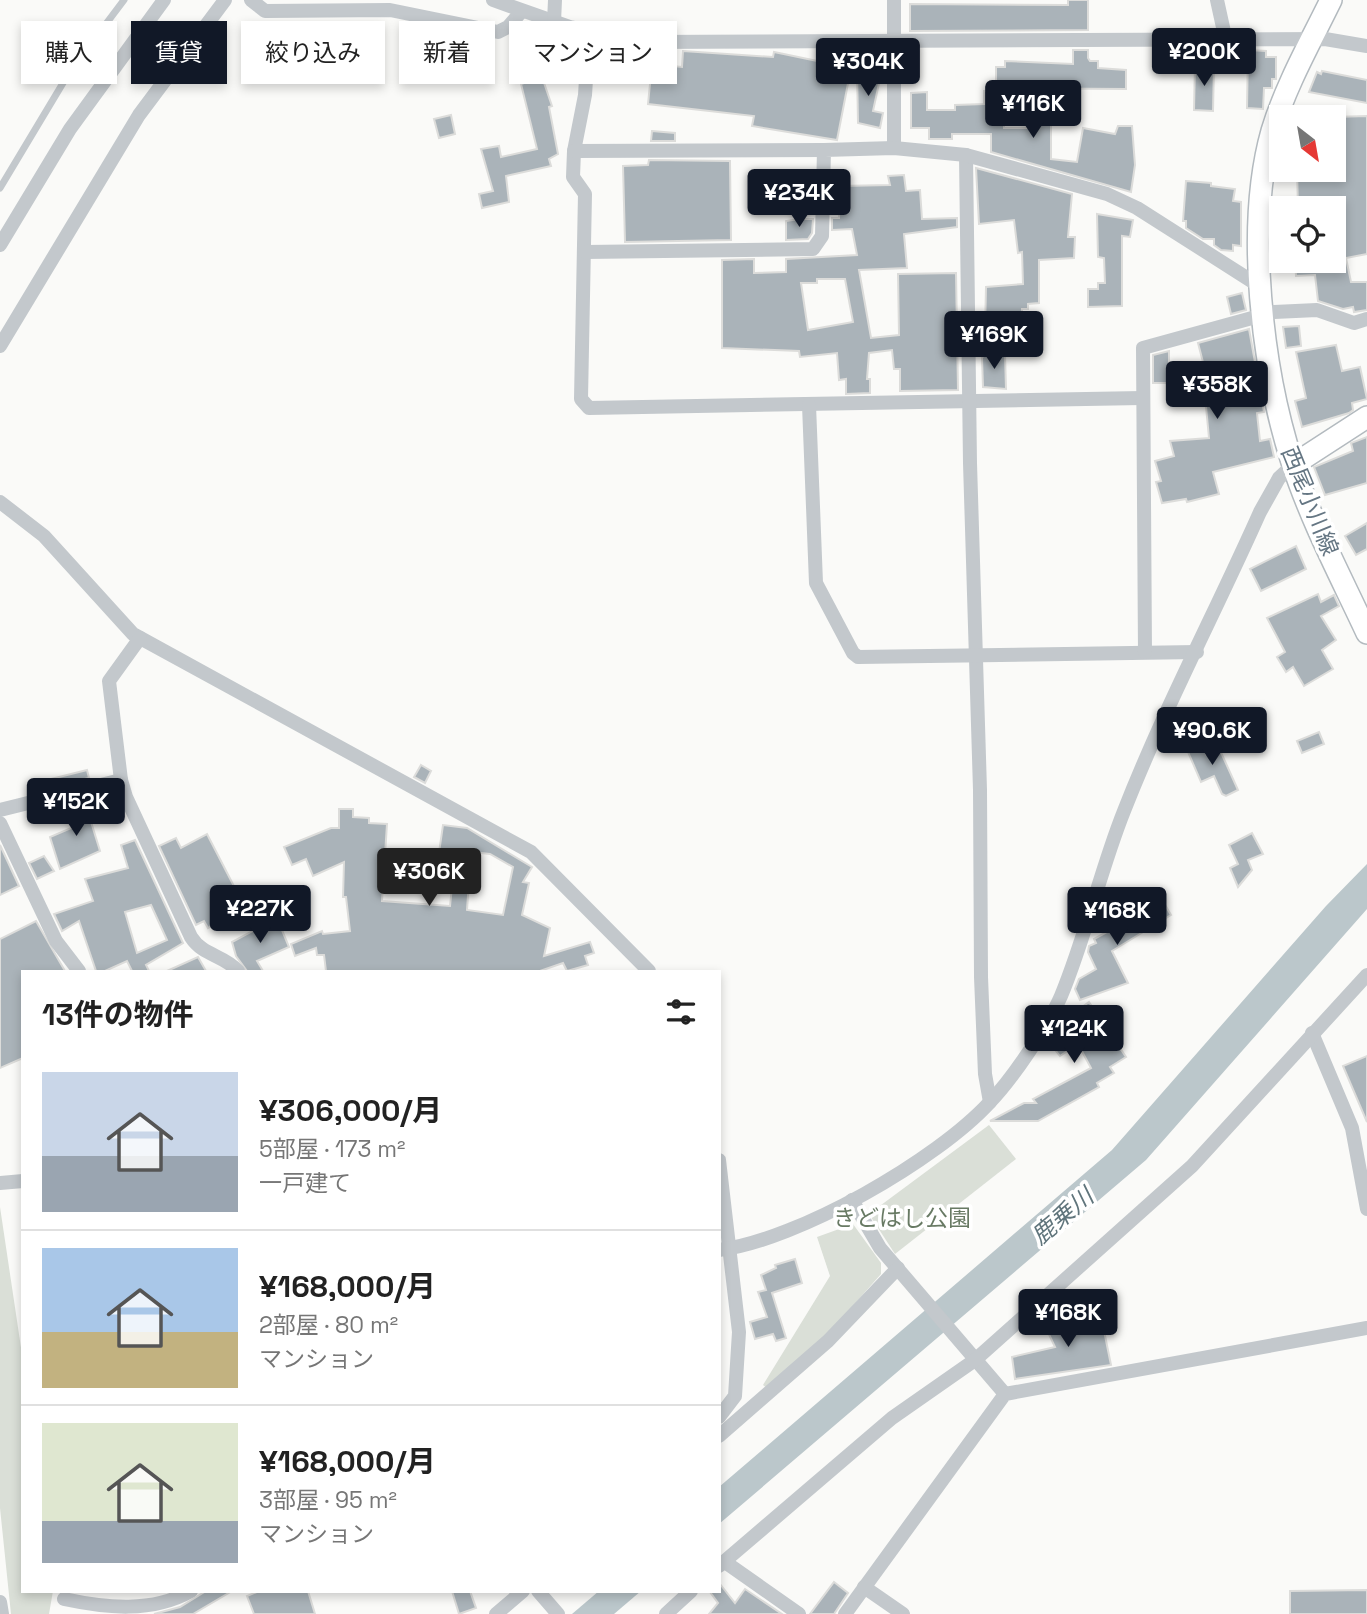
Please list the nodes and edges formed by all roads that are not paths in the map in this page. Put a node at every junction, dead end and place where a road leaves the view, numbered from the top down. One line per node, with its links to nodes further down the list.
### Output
1 (124, 0): 23 (lane)
2 (164, 0): 24 (street)
3 (225, 0): 29 (street)
4 (251, 0): 10 (street)
5 (493, 0): 10 (street)
6 (555, 0): 12 (street)
7 (894, 0): 14 (street)
8 (1217, 0): 15 (street)
9 (1331, 0): 13 (main road, 西尾小川線)
10 (521, 12): 11 (street)
11 (551, 21)
12 (554, 21)
13 (1311, 40): 15 (street); 17 (street); 26 (main road, 西尾小川線)
14 (893, 41): 15 (street); 16 (street); 19 (street)
15 (1226, 41)
16 (677, 42)
17 (1367, 46)
18 (586, 84): 20 (street)
19 (894, 148): 21 (street); 22 (street)
20 (574, 150): 21 (street); 25 (street)
21 (824, 150): 25 (street)
22 (966, 155): 26 (street); 31 (street)
23 (0, 188)
24 (0, 245)
25 (584, 252): 32 (street)
26 (1261, 287): 27 (main road, 西尾小川線)
27 (1264, 313): 28 (street); 30 (street); 34 (main road, 西尾小川線)
28 (1367, 318)
29 (0, 346)
30 (1142, 398): 31 (street); 38 (street)
31 (969, 402): 32 (street); 40 (street)
32 (809, 405): 40 (street)
33 (1367, 417): 34 (main road)
34 (1293, 465): 36 (main road, 西尾小川線); 39 (street)
35 (0, 502): 37 (street)
36 (1367, 633)
37 (140, 638): 41 (street); 46 (street)
38 (1145, 652): 39 (street); 40 (street)
39 (1197, 652): 49 (street)
40 (975, 656): 49 (street)
41 (121, 780): 42 (street); 45 (street)
42 (0, 810)
43 (0, 823): 44 (street)
44 (78, 970)
45 (237, 970)
46 (648, 970)
47 (1367, 975): 48 (street)
48 (1312, 1033): 54 (street); 58 (street)
49 (990, 1102): 53 (street)
50 (21, 1181): 51 (street)
51 (0, 1183)
52 (721, 1190): 55 (street)
53 (852, 1200): 55 (street); 56 (street)
54 (1367, 1209)
55 (725, 1249): 60 (street)
56 (903, 1274): 58 (street); 61 (street)
57 (1367, 1328): 59 (street)
58 (971, 1354): 59 (street); 62 (street)
59 (1005, 1394): 63 (street)
60 (721, 1416)
61 (721, 1434)
62 (722, 1564): 75 (street)
63 (864, 1587): 76 (street); 77 (street)
64 (188, 1593): 68 (street)
65 (521, 1593): 72 (street)
66 (541, 1593): 73 (street)
67 (689, 1593): 74 (street)
68 (65, 1595): 71 (street)
69 (0, 1602): 70 (street)
70 (2, 1614)
71 (61, 1614)
72 (496, 1614)
73 (558, 1614)
74 (666, 1614)
75 (799, 1614)
76 (845, 1614)
77 (903, 1614)

